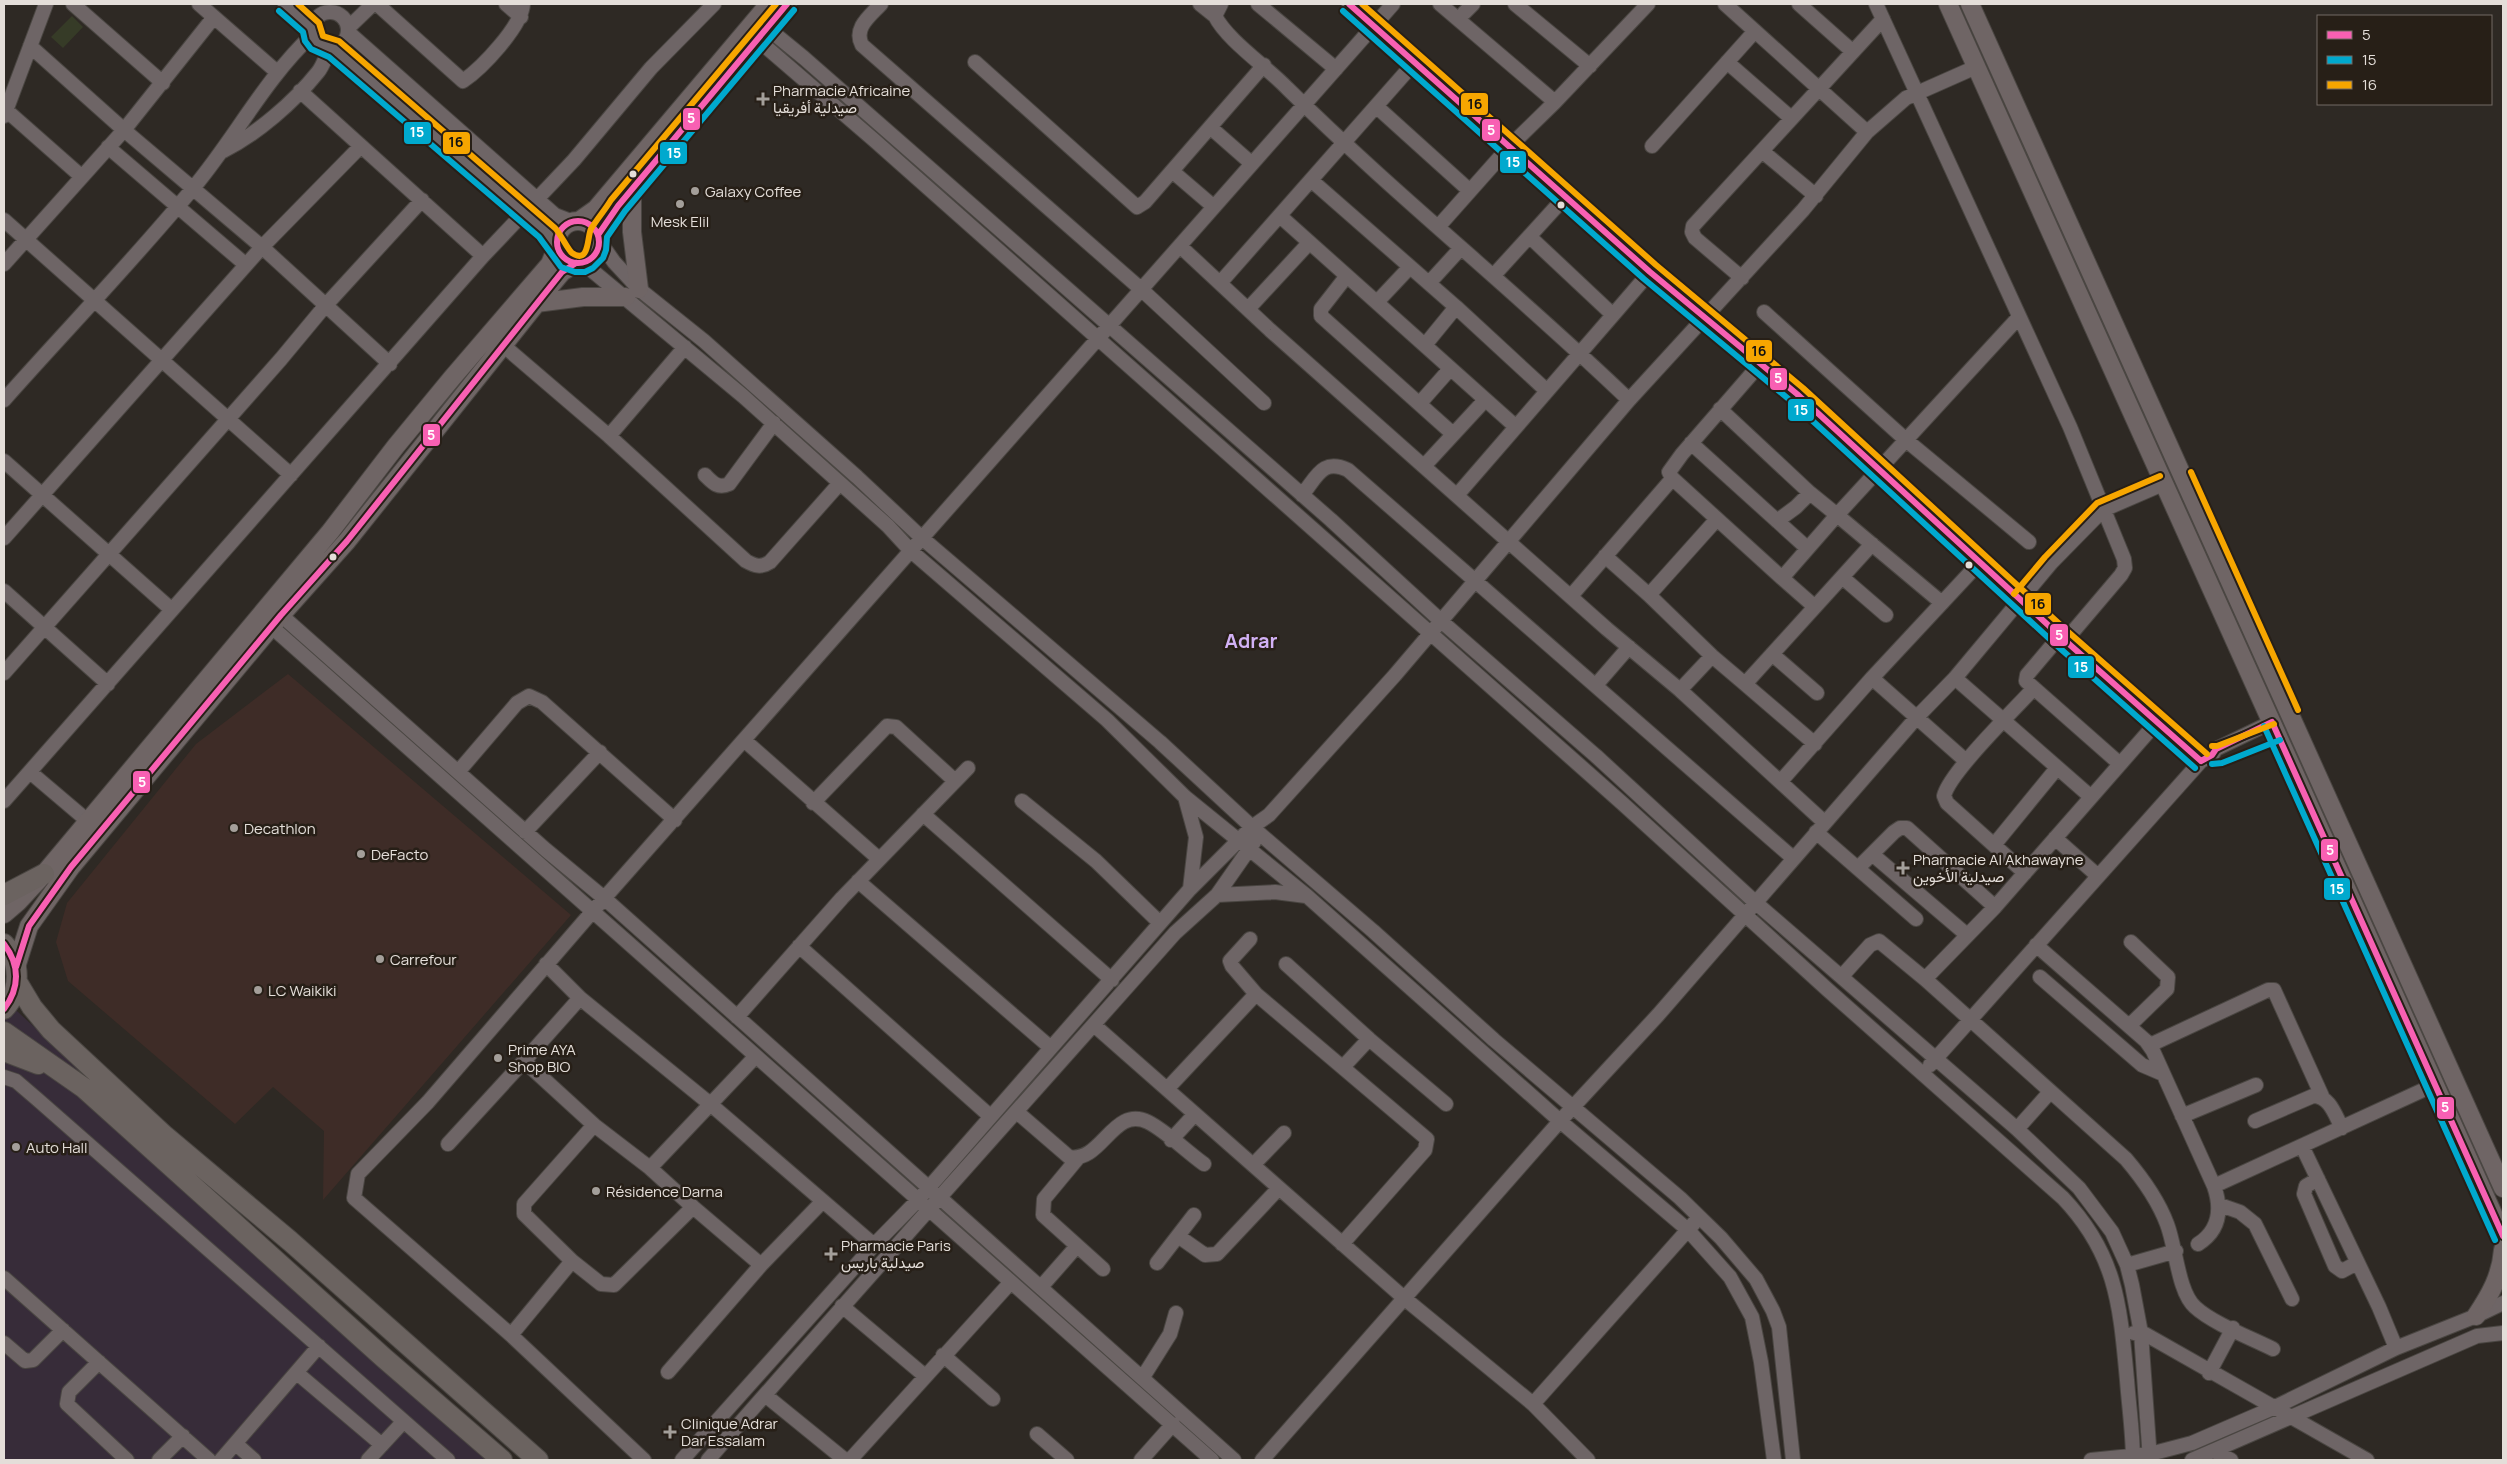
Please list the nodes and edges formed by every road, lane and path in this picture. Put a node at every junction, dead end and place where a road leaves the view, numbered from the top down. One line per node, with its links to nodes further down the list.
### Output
1 (46, 4): 34 (street)
2 (73, 4): 45 (street)
3 (199, 4): 27 (street)
4 (285, 4): 32 (street)
5 (373, 4): 30 (street)
6 (377, 4): 25 (street)
7 (506, 4): 25 (street)
8 (714, 4): 73 (street)
9 (769, 4): 31 (main road)
10 (787, 4): 31 (main road)
11 (881, 4): 101 (street)
12 (1200, 4): 26 (street)
13 (1258, 4): 43 (street)
14 (1349, 4): 29 (street)
15 (1393, 4): 29 (street)
16 (1440, 4): 49 (street)
17 (1515, 4): 41 (street)
18 (1648, 4): 41 (street)
19 (1725, 4): 33 (street)
20 (1799, 4): 36 (street)
21 (1876, 4): 28 (street)
22 (1948, 4): 42 (main road)
23 (1970, 4): 304 (main road)
24 (329, 8): 30 (street); 32 (street)
25 (522, 10)
26 (1218, 10): 40 (street)
27 (214, 17): 44 (street); 45 (street)
28 (1883, 19): 36 (street); 48 (street)
29 (1373, 26): 38 (street); 43 (street)
30 (348, 30): 35 (street); 73 (street)
31 (757, 30): 69 (main road); 80 (main road); 113 (street); 114 (street)
32 (312, 31): 35 (street); 44 (street)
33 (1755, 31): 39 (street); 46 (street)
34 (30, 46): 52 (street); 55 (street)
35 (332, 48): 47 (street); 77 (street)
36 (1852, 50): 46 (street)
37 (975, 62): 65 (street)
38 (1414, 62): 51 (street); 60 (street)
39 (1727, 62): 53 (street); 59 (street)
40 (1264, 65): 50 (street); 54 (street)
41 (1590, 66): 49 (street)
42 (1976, 67): 48 (street); 144 (main road)
43 (1336, 69): 50 (street)
44 (277, 72): 62 (street)
45 (163, 83): 55 (street)
46 (1818, 88): 53 (street); 56 (street)
47 (300, 91): 58 (street); 62 (street)
48 (1916, 92): 56 (street); 111 (street)
49 (1555, 102): 60 (street)
50 (1304, 104): 57 (street); 64 (street)
51 (1377, 107): 57 (street); 70 (street)
52 (5, 113): 66 (street)
53 (1791, 118): 63 (street)
54 (1210, 127): 64 (street); 65 (street)
55 (124, 130): 61 (street); 68 (street)
56 (1868, 132): 72 (street)
57 (1344, 143): 67 (street); 81 (street)
58 (361, 146): 74 (street); 88 (street)
59 (1652, 146)
60 (1509, 147): 70 (street); 71 (street)
61 (108, 148): 66 (street); 75 (street)
62 (223, 151): 68 (street)
63 (1762, 151): 72 (street); 98 (street)
64 (1251, 164): 76 (street)
65 (1172, 170): 76 (street)
66 (82, 176): 84 (street)
67 (1311, 180): 78 (street); 94 (street)
68 (193, 188): 75 (street); 88 (street)
69 (632, 190): 83 (main road); 102 (main road)
70 (1470, 190): 81 (street)
71 (1566, 196): 82 (street); 95 (street)
72 (1816, 196): 98 (street)
73 (539, 198): 77 (street); 80 (street)
74 (422, 200): 90 (street); 106 (street)
75 (177, 207): 93 (street); 103 (street)
76 (1214, 207): 87 (street)
77 (525, 213): 86 (street); 90 (street)
78 (1280, 216): 85 (street); 99 (street)
79 (4, 220): 84 (street)
80 (576, 221): 83 (main road); 86 (main road)
81 (1438, 227): 89 (street)
82 (1530, 237): 96 (street); 110 (street)
83 (599, 238): 91 (main road); 102 (street)
84 (25, 239): 92 (street); 103 (street)
85 (1309, 243): 97 (street); 108 (street)
86 (557, 245): 91 (main road); 173 (main road)
87 (1180, 246): 99 (street); 101 (street)
88 (262, 247): 93 (street); 106 (street)
89 (1461, 248): 96 (street); 100 (street)
90 (483, 256): 121 (street)
91 (580, 263): 102 (street); 105 (main road)
92 (4, 264)
93 (246, 265): 119 (street)
94 (1410, 268): 100 (street); 104 (street)
95 (1650, 272): 110 (street); 112 (street)
96 (1494, 275): 118 (street)
97 (1346, 277): 104 (street); 128 (street)
98 (1742, 278): 112 (street)
99 (1220, 283): 108 (street)
100 (1429, 284): 107 (street)
101 (1142, 290): 113 (street); 127 (street)
102 (632, 293): 105 (main road); 117 (street); 154 (street)
103 (93, 300): 119 (street); 124 (street)
104 (1377, 302): 115 (street)
105 (536, 303): 116 (main road)
106 (325, 306): 121 (street); 130 (street)
107 (1456, 307): 115 (street); 123 (street)
108 (1248, 309): 138 (street)
109 (1764, 312): 135 (street)
110 (1612, 315): 118 (street)
111 (2019, 317): 135 (street); 149 (street)
112 (1707, 318): 120 (street); 126 (street)
113 (1111, 326): 114 (street); 147 (street)
114 (1098, 339): 154 (street); 177 (street)
115 (1425, 345): 122 (street)
116 (504, 346): 134 (street); 173 (main road)
117 (685, 347): 131 (street); 134 (street)
118 (1580, 353): 123 (street); 126 (street)
119 (161, 361): 130 (street); 148 (street)
120 (1761, 363): 129 (street); 139 (street)
121 (390, 364): 140 (street)
122 (1450, 369): 125 (street); 128 (street)
123 (1547, 391): 132 (street)
124 (4, 400)
125 (1486, 400): 132 (street); 133 (street)
126 (1629, 400): 155 (street)
127 (1264, 403)
128 (1420, 403): 133 (street)
129 (1720, 409): 136 (street); 145 (street)
130 (227, 418): 140 (street); 160 (street)
131 (774, 423): 141 (street); 143 (street)
132 (1515, 426): 146 (street)
133 (1453, 434): 138 (street)
134 (609, 436): 143 (street)
135 (1906, 440): 139 (street); 156 (street)
136 (1691, 443): 142 (street); 152 (street)
137 (4, 461): 148 (street)
138 (1425, 465): 146 (street)
139 (1878, 467): 150 (street); 162 (street)
140 (291, 475): 172 (street)
141 (705, 475)
142 (1672, 479): 151 (street); 161 (street)
143 (840, 483): 159 (street)
144 (2163, 484): 149 (street); 194 (main road)
145 (1810, 493): 150 (street); 152 (street)
146 (1458, 494): 155 (street)
147 (1302, 495): 165 (street); 175 (street)
148 (42, 496): 153 (street); 160 (street)
149 (2103, 510): 169 (street); 178 (street)
150 (1837, 515): 157 (street); 158 (street)
151 (1717, 519): 164 (street); 167 (street)
152 (1777, 521): 158 (street)
153 (4, 538)
154 (922, 538): 159 (street); 216 (street)
155 (1510, 542): 165 (street); 168 (street)
156 (2029, 542)
157 (1872, 544): 163 (street); 170 (street)
158 (1807, 548): 164 (street)
159 (912, 550): 195 (street); 207 (street)
160 (108, 554): 172 (street); 176 (street)
161 (1605, 556): 167 (street); 168 (street)
162 (1981, 561): 169 (street); 170 (street)
163 (1842, 577): 171 (street); 174 (street)
164 (1782, 578): 171 (street)
165 (1476, 581): 175 (street); 187 (street)
166 (4, 591): 176 (street)
167 (1649, 595): 181 (street)
168 (1571, 596): 179 (street)
169 (2021, 600): 178 (street); 184 (street)
170 (1942, 603): 183 (street)
171 (1815, 607): 180 (street)
172 (172, 610): 185 (street)
173 (270, 615): 204 (street); 214 (main road); 236 (street)
174 (1886, 615)
175 (1441, 621): 177 (street); 234 (street)
176 (44, 627): 182 (street); 185 (street)
177 (1429, 634): 216 (street); 238 (street)
178 (2063, 639): 188 (street); 193 (street)
179 (1629, 647): 187 (street); 189 (street)
180 (1772, 654): 186 (street); 190 (street)
181 (1712, 656): 186 (street); 189 (street)
182 (4, 673)
183 (1872, 678): 191 (street); 196 (street)
184 (1954, 678): 191 (street); 192 (street)
185 (108, 684): 203 (street)
186 (1745, 684): 196 (street)
187 (1596, 685): 222 (street)
188 (2034, 688): 192 (street); 200 (street)
189 (1680, 690): 206 (street)
190 (1817, 693)
191 (1917, 717): 199 (street); 215 (street)
192 (2003, 722): 199 (street); 202 (street)
193 (2157, 722): 198 (street); 200 (street)
194 (2274, 727): 198 (street); 276 (main road)
195 (744, 740): 211 (street); 213 (street)
196 (1815, 744): 206 (street)
197 (600, 752): 204 (street); 213 (street); 217 (street)
198 (2206, 758): 227 (street)
199 (1966, 761): 220 (street)
200 (2120, 764): 208 (street)
201 (968, 768): 205 (street)
202 (2057, 768): 208 (street); 220 (street)
203 (30, 772): 210 (street); 214 (street)
204 (458, 772): 217 (street)
205 (954, 780): 211 (street); 212 (street)
206 (1781, 782): 215 (street)
207 (1185, 796): 219 (street); 229 (street)
208 (2091, 797): 218 (street)
209 (1022, 800): 240 (street)
210 (4, 801)
211 (813, 803): 223 (street)
212 (923, 814): 223 (street); 253 (street)
213 (675, 820): 233 (street)
214 (94, 826): 226 (main road); 249 (main road)
215 (1820, 827): 222 (street); 224 (street)
216 (1256, 831): 219 (street); 283 (street)
217 (525, 832): 233 (street)
218 (2055, 838): 225 (street); 227 (street)
219 (1245, 844): 229 (street); 231 (street); 232 (street)
220 (1994, 845): 225 (street)
221 (1872, 854): 224 (street); 235 (street); 241 (street)
222 (1793, 858): 234 (street)
223 (879, 859): 228 (street)
224 (1858, 868): 239 (street)
225 (2025, 873): 235 (street)
226 (44, 874): 230 (highway); 237 (main road)
227 (2098, 876): 245 (street)
228 (858, 881): 246 (street); 266 (street)
229 (1190, 890): 240 (street)
230 (4, 894)
231 (1218, 895): 232 (street); 261 (street)
232 (1307, 896): 288 (street)
233 (604, 898): 236 (street); 259 (street)
234 (1756, 903): 238 (street); 250 (street)
235 (1995, 907): 241 (street)
236 (592, 912): 247 (street); 268 (street)
237 (4, 914)
238 (1745, 915): 272 (street); 283 (street)
239 (1916, 918)
240 (1160, 923): 253 (street)
241 (1967, 935): 252 (street)
242 (1250, 939): 255 (street)
243 (2131, 942): 262 (street)
244 (4, 944): 249 (highway)
245 (2036, 945): 254 (street); 260 (street)
246 (799, 946): 259 (street); 286 (street)
247 (546, 964): 256 (street); 345 (street)
248 (1286, 964): 264 (street)
249 (17, 975): 258 (highway); 379 (highway)
250 (1842, 976): 252 (street); 269 (street)
251 (2040, 977): 257 (street)
252 (1925, 979): 260 (street)
253 (1112, 980): 266 (street)
254 (2082, 985): 257 (street); 262 (street)
255 (1256, 994): 271 (street); 278 (street)
256 (580, 998): 270 (street); 281 (street)
257 (2068, 1001): 273 (street)
258 (4, 1009)
259 (737, 1018): 305 (street)
260 (1970, 1020): 269 (street); 279 (street)
261 (1094, 1025): 278 (street); 284 (street)
262 (2129, 1026): 265 (street)
263 (4, 1032): 277 (highway)
264 (1369, 1039): 271 (street); 282 (street)
265 (2150, 1045): 273 (street); 280 (street)
266 (1051, 1048): 286 (street)
267 (4, 1051): 277 (highway)
268 (756, 1056): 281 (street); 307 (street)
269 (1935, 1059): 272 (street); 292 (street)
270 (524, 1061): 290 (street); 295 (street)
271 (1343, 1067): 317 (street)
272 (1923, 1073): 333 (street)
273 (2163, 1074): 287 (street)
274 (4, 1077): 347 (street)
275 (2256, 1085): 287 (street)
276 (2434, 1085): 291 (street); 316 (main road)
277 (84, 1088): 378 (highway)
278 (1167, 1089): 285 (street)
279 (2050, 1092): 292 (street); 322 (street)
280 (2322, 1096): 289 (street); 291 (street)
281 (709, 1103): 300 (street); 308 (street)
282 (1446, 1104)
283 (1572, 1107): 288 (street); 313 (street)
284 (1017, 1112): 297 (street); 306 (street)
285 (1195, 1114): 294 (street); 299 (street)
286 (990, 1116): 305 (street)
287 (2182, 1116): 302 (street)
288 (1560, 1121): 314 (street); 334 (street)
289 (2255, 1121)
290 (594, 1125): 300 (street); 323 (street)
291 (2342, 1128): 296 (street)
292 (2016, 1129): 327 (street)
293 (1284, 1134): 299 (street)
294 (1171, 1140): 297 (street); 298 (street)
295 (448, 1144)
296 (2302, 1146): 301 (street); 302 (street)
297 (1078, 1158): 320 (street)
298 (1204, 1164)
299 (1253, 1165): 303 (street)
300 (650, 1168): 310 (street)
301 (2318, 1179): 325 (street); 325 (street)
302 (2214, 1186): 309 (street)
303 (1279, 1188): 315 (street); 317 (street)
304 (2503, 1188)
305 (927, 1189): 306 (street); 307 (street)
306 (939, 1199): 311 (street); 332 (street)
307 (918, 1200): 311 (street); 319 (street)
308 (822, 1202): 319 (street); 326 (street)
309 (2220, 1205): 318 (street); 335 (street)
310 (693, 1207): 323 (street); 326 (street)
311 (930, 1211): 330 (street); 337 (street)
312 (1194, 1215): 315 (street)
313 (1700, 1217): 314 (street); 392 (street)
314 (1688, 1230): 359 (street); 391 (street)
315 (1178, 1236): 324 (street)
316 (2503, 1236)
317 (1342, 1244): 334 (street)
318 (2198, 1244)
319 (874, 1245): 381 (street)
320 (1077, 1246): 328 (street); 332 (street)
321 (2503, 1250): 339 (main road)
322 (2176, 1252): 327 (street); 340 (street)
323 (572, 1261): 345 (street)
324 (1156, 1263)
325 (2357, 1264): 348 (street)
326 (761, 1265): 352 (street)
327 (2127, 1265): 331 (street)
328 (1103, 1269)
329 (5, 1281): 341 (street)
330 (1011, 1282): 350 (street); 363 (street)
331 (2132, 1285): 333 (street); 342 (street)
332 (1041, 1286): 356 (street)
333 (2115, 1290): 344 (street)
334 (1404, 1298): 359 (street); 389 (street)
335 (2292, 1298)
336 (2503, 1303): 339 (street)
337 (842, 1306): 355 (street); 357 (street)
338 (1176, 1313): 356 (street)
339 (2476, 1316): 348 (street)
340 (2233, 1328): 349 (street); 354 (street)
341 (63, 1330): 346 (street); 351 (street)
342 (2140, 1333): 344 (street); 354 (street); 369 (street)
343 (2503, 1333): 361 (street)
344 (2123, 1334): 370 (street)
345 (511, 1335): 380 (street)
346 (4, 1343)
347 (319, 1346): 353 (street); 362 (street)
348 (2396, 1348): 360 (street)
349 (2273, 1349)
350 (944, 1355): 355 (street); 358 (street)
351 (99, 1362): 365 (street); 371 (street)
352 (668, 1372)
353 (297, 1373): 366 (street); 367 (street)
354 (2210, 1373): 360 (street)
355 (925, 1376): 384 (street)
356 (1143, 1377): 388 (street)
357 (765, 1394): 382 (street); 383 (street)
358 (993, 1400)
359 (1533, 1404): 390 (street)
360 (2273, 1408): 361 (street); 369 (street)
361 (2291, 1418): 368 (street); 396 (street)
362 (404, 1422): 367 (street); 377 (street)
363 (1173, 1424): 386 (street); 387 (street)
364 (1037, 1434): 385 (street)
365 (183, 1436): 372 (street); 373 (street)
366 (236, 1444): 374 (street); 375 (street)
367 (382, 1445): 376 (street)
368 (2214, 1451): 394 (street); 395 (street)
369 (2150, 1457): 370 (street)
370 (2133, 1458): 393 (street)
371 (127, 1460)
372 (159, 1460)
373 (209, 1460)
374 (221, 1460)
375 (254, 1460)
376 (368, 1460)
377 (448, 1460)
378 (502, 1460)
379 (538, 1460)
380 (644, 1460)
381 (682, 1460)
382 (708, 1460)
383 (845, 1460)
384 (850, 1460)
385 (1068, 1460)
386 (1141, 1460)
387 (1212, 1460)
388 (1234, 1460)
389 (1262, 1460)
390 (1588, 1460)
391 (1774, 1460)
392 (1793, 1460)
393 (2091, 1460)
394 (2192, 1460)
395 (2231, 1460)
396 (2368, 1460)

